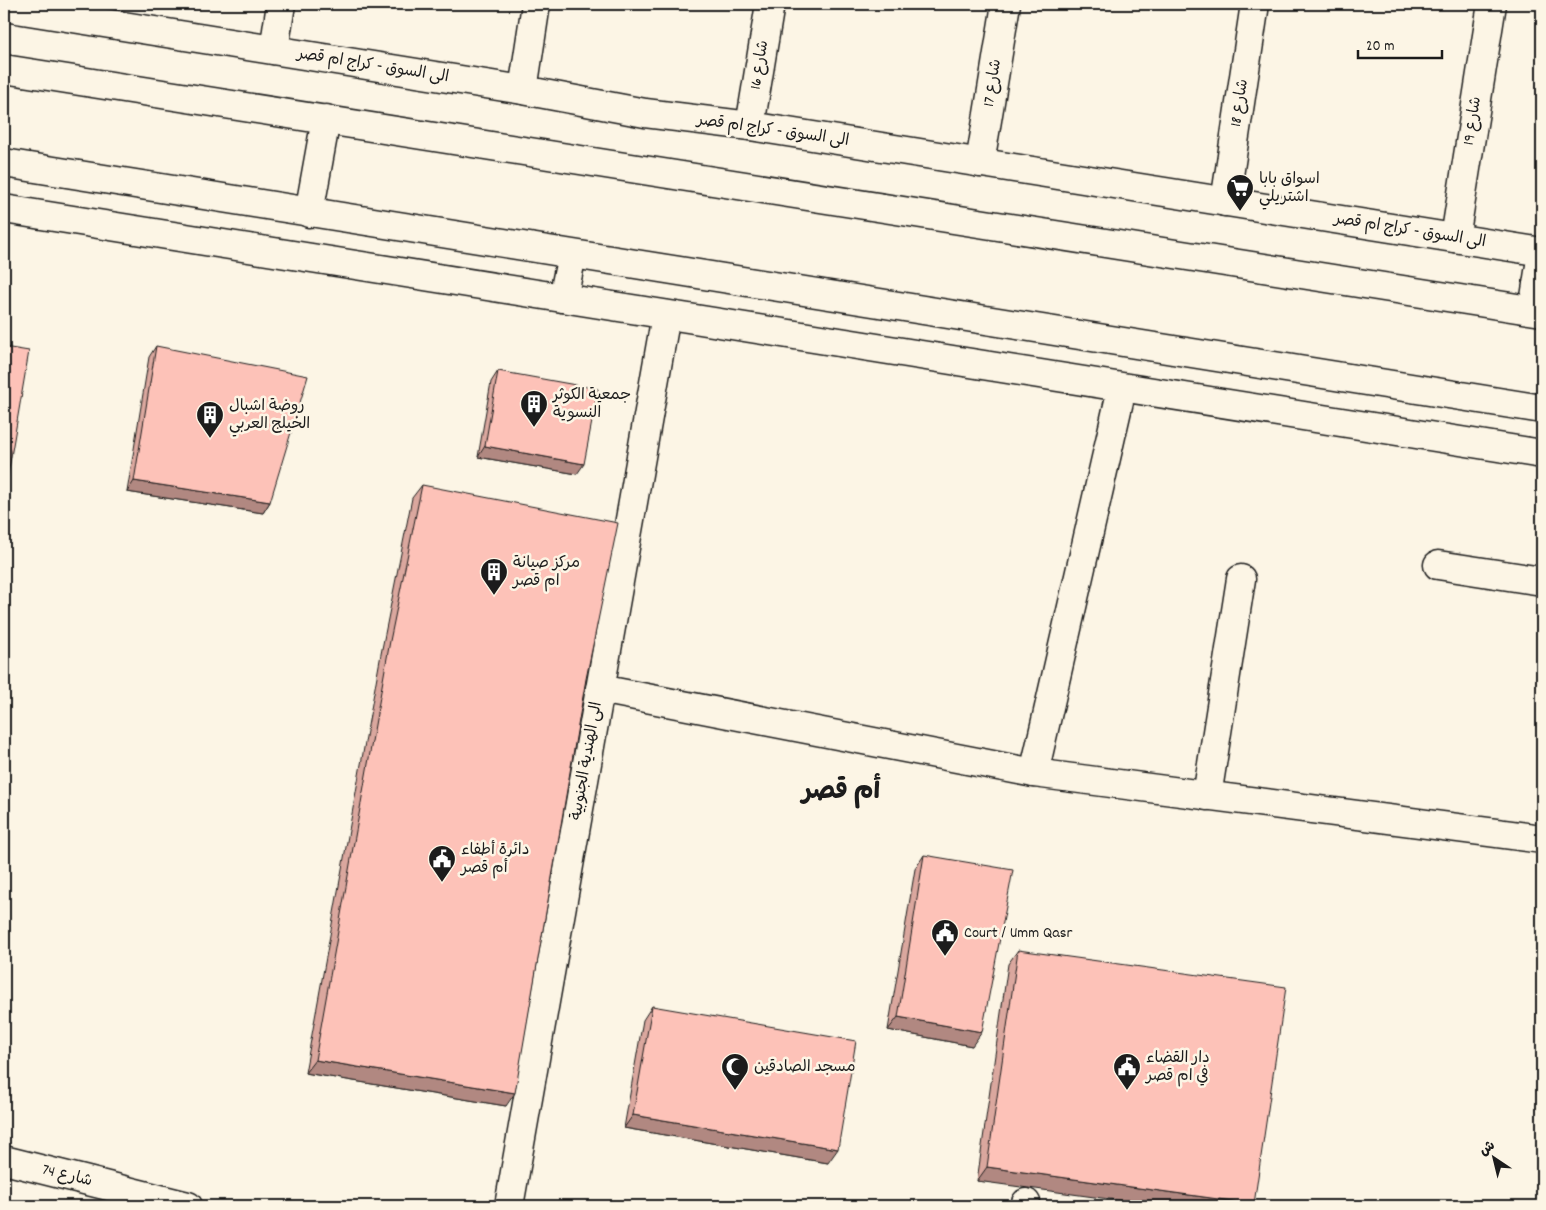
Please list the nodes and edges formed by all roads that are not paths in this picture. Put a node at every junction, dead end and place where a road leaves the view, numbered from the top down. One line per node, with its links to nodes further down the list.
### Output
1 (281, 4): 8 (street)
2 (536, 4): 10 (street)
3 (770, 4): 12 (street, شارع 16)
4 (1006, 4): 14 (street, شارع 17)
5 (1255, 4): 15 (street, شارع 18)
6 (1492, 4): 18 (street, شارع 19)
7 (21, 7): 8 (street, الى السوق - كراج ام قصر)
8 (274, 50): 10 (street, الى السوق - كراج ام قصر)
9 (4, 69): 11 (street)
10 (524, 90): 12 (street, الى السوق - كراج ام قصر)
11 (326, 118): 17 (street); 22 (street)
12 (750, 126): 14 (street, الى السوق - كراج ام قصر)
13 (4, 163): 17 (street)
14 (980, 163): 15 (street, الى السوق - كراج ام قصر)
15 (1225, 202): 18 (street, الى السوق - كراج ام قصر)
16 (4, 209): 21 (street)
17 (309, 213): 20 (street)
18 (1455, 238): 19 (street, الى السوق - كراج ام قصر)
19 (1542, 253): 22 (street)
20 (572, 255): 21 (street); 25 (street)
21 (563, 298): 23 (street)
22 (1538, 311)
23 (666, 315): 24 (street); 30 (street, الى الهندية الجنوبية)
24 (1122, 388): 26 (street); 31 (street)
25 (1542, 409)
26 (1542, 454)
27 (1438, 565): 29 (street)
28 (1241, 579): 32 (street)
29 (1542, 581)
30 (600, 689): 31 (street); 36 (street, الى الهندية الجنوبية)
31 (1034, 773): 32 (street)
32 (1207, 796): 33 (street)
33 (1542, 838)
34 (4, 1160): 35 (street, شارع 74)
35 (188, 1206)
36 (509, 1206)

